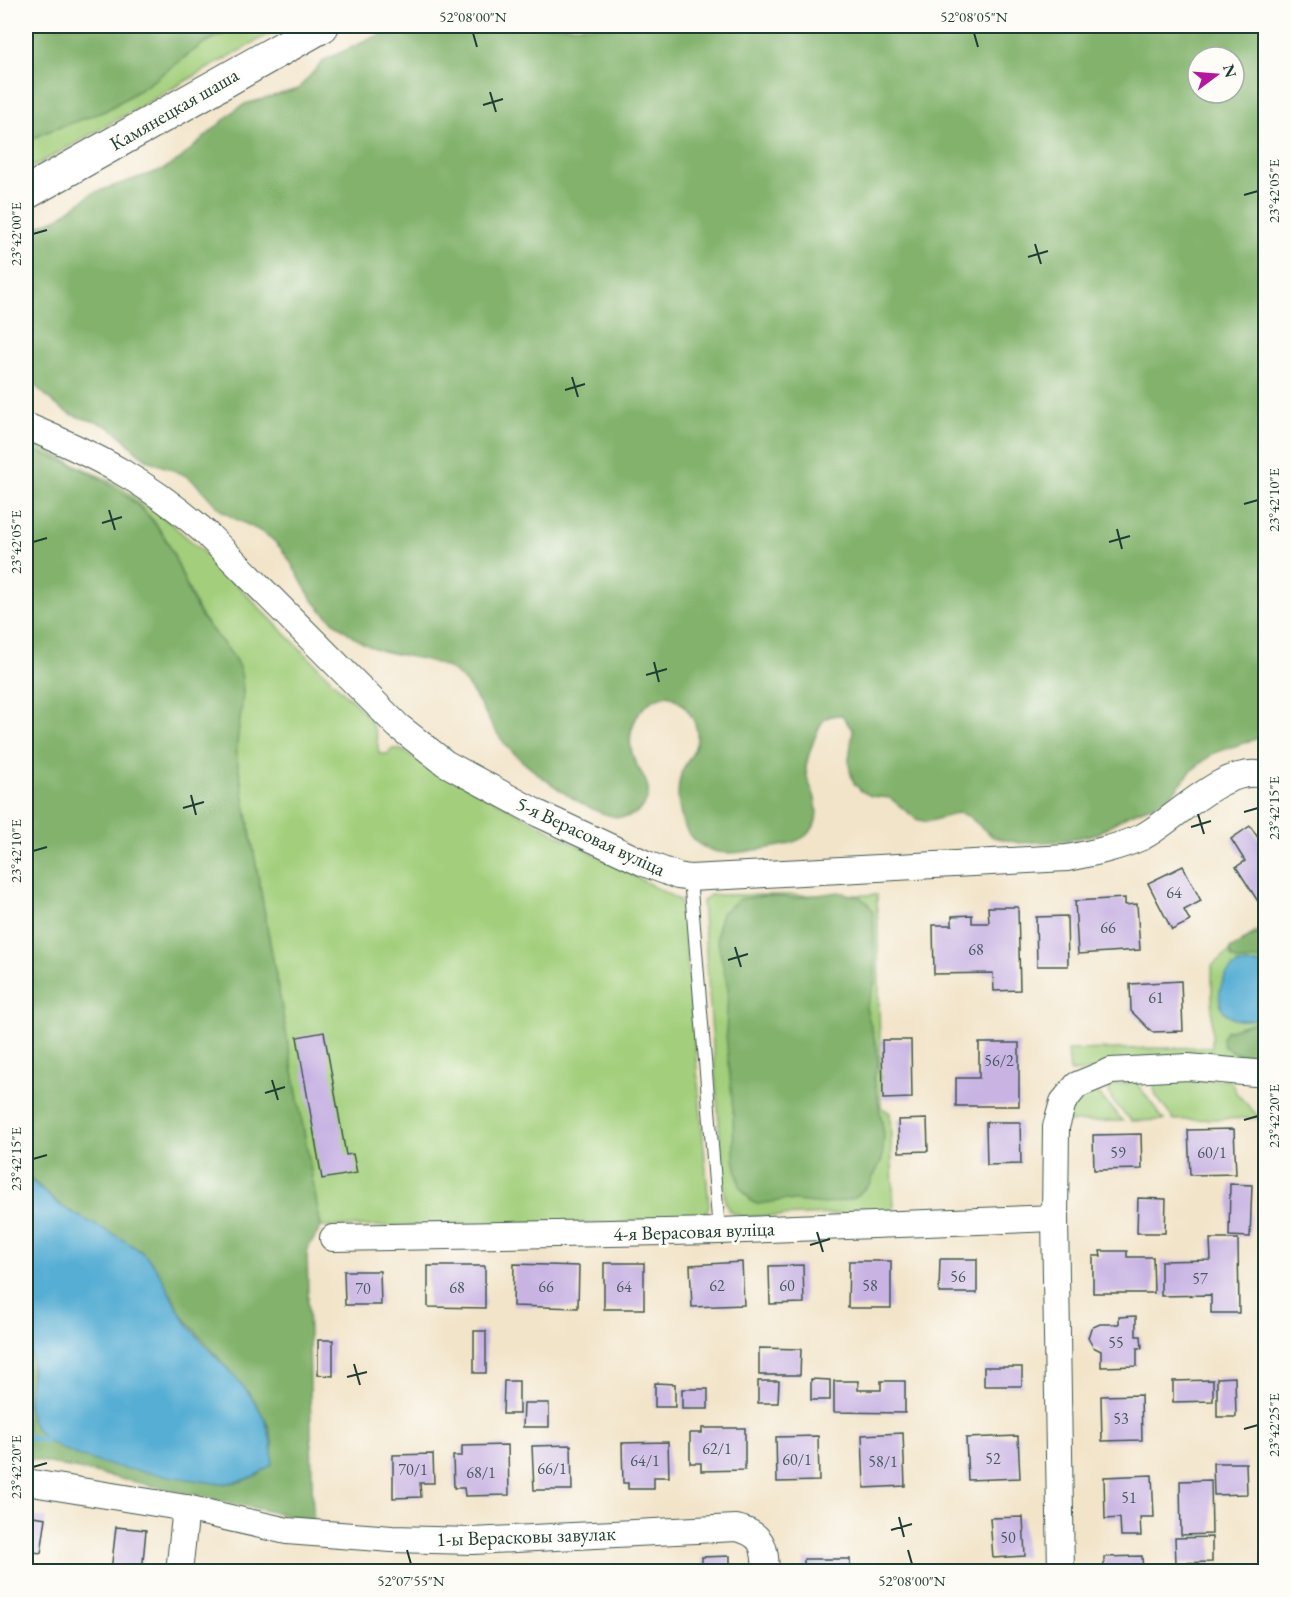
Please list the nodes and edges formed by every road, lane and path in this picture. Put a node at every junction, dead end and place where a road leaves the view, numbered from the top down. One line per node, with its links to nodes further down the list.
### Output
1 (322, 26): 2 (main road, Камянецкая шаша)
2 (26, 193)
3 (26, 426): 5 (street, 5-я Верасовая вуліца)
4 (1266, 776): 5 (street, 5-я Верасовая вуліца)
5 (690, 878): 8 (lane)
6 (1266, 1074): 7 (street)
7 (1055, 1218): 8 (street, 4-я Верасовая вуліца); 14 (street)
8 (719, 1231): 9 (street, 4-я Верасовая вуліца)
9 (333, 1238)
10 (26, 1482): 11 (street, 1-ы Верасковы завулак)
11 (186, 1508): 12 (street); 13 (street, 1-ы Верасковы завулак)
12 (179, 1572)
13 (766, 1572)
14 (1060, 1572)

